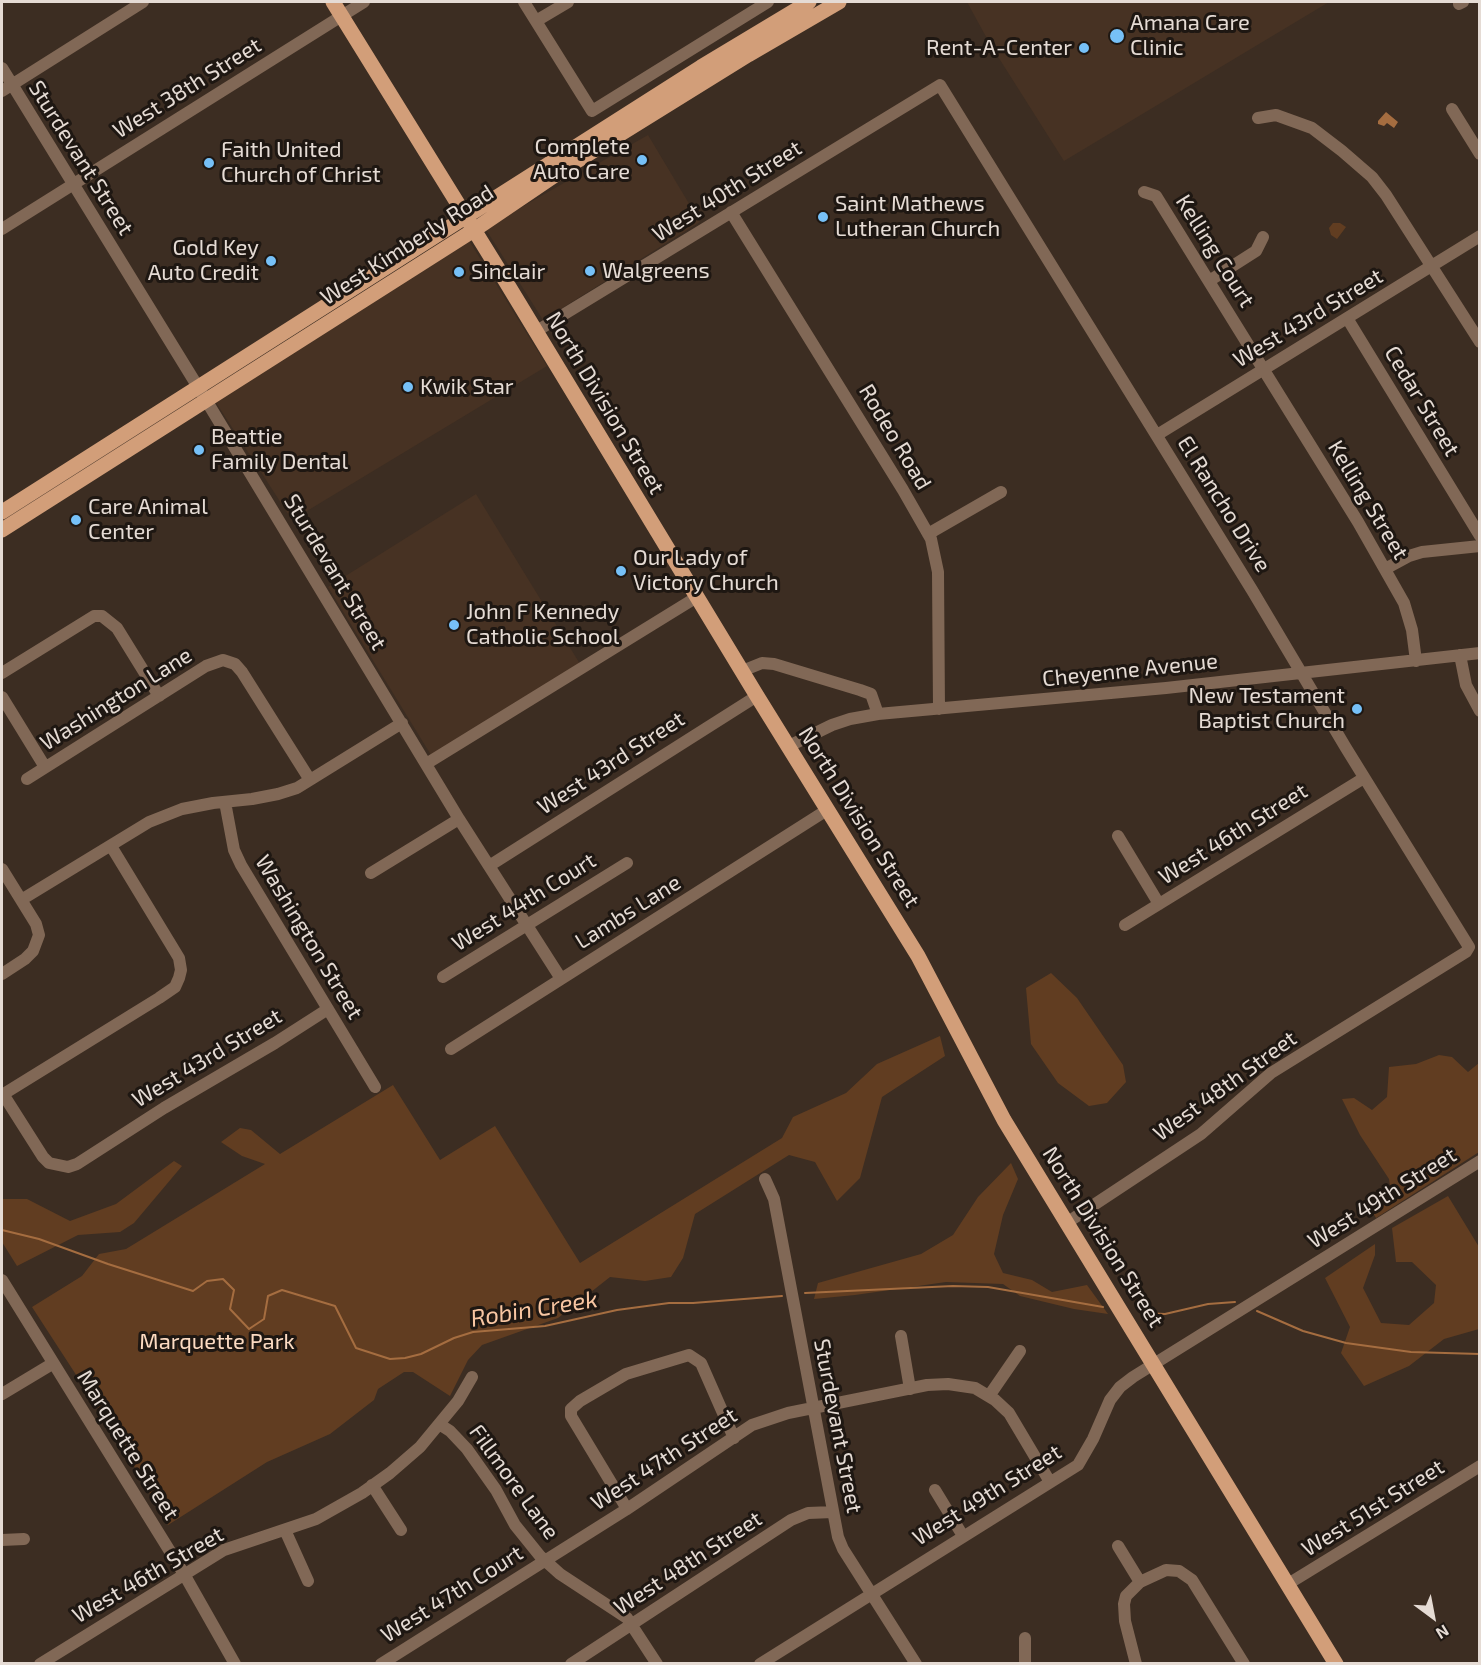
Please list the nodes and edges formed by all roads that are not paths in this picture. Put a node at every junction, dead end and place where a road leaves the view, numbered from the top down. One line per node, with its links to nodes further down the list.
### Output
1 (143, 2): 13 (street)
2 (333, 2): 9 (main road, North Division Street)
3 (364, 2): 9 (street, West 38th Street)
4 (524, 2): 10 (street)
5 (568, 2): 10 (street)
6 (768, 2): 10 (street)
7 (809, 2): 20 (main road, West Kimberly Road)
8 (839, 2): 20 (main road, West Kimberly Road)
9 (342, 16): 17 (street, West 38th Street); 20 (main road, North Division Street)
10 (536, 21)
11 (2, 68): 13 (street, Sturdevant Street)
12 (940, 85): 19 (street, West 40th Street); 31 (street, El Rancho Drive)
13 (6, 88): 17 (street, Sturdevant Street)
14 (1452, 109): 16 (street)
15 (1258, 118): 24 (street)
16 (1479, 154)
17 (72, 184): 21 (street, West 38th Street); 30 (street, Sturdevant Street)
18 (1144, 192): 25 (street, Kelling Court)
19 (731, 212): 27 (street, West 40th Street); 35 (street, Rodeo Road)
20 (470, 224): 27 (main road, North Division Street); 30 (main road, West Kimberly Road)
21 (2, 229)
22 (1479, 236): 24 (street, West 43rd Street)
23 (1263, 237): 25 (street)
24 (1432, 267): 26 (street, West 43rd Street); 28 (street)
25 (1209, 281): 29 (street, Kelling Court)
26 (1347, 318): 29 (street, West 43rd Street); 36 (street, Cedar Street)
27 (535, 332): 39 (main road, North Division Street)
28 (1479, 342)
29 (1264, 369): 31 (street, West 43rd Street); 38 (street, Kelling Street)
30 (202, 394): 33 (main road, West Kimberly Road); 34 (main road, West Kimberly Road); 52 (street, Sturdevant Street)
31 (1157, 435): 44 (street, El Rancho Drive)
32 (1001, 492): 35 (street)
33 (2, 512)
34 (2, 530)
35 (928, 534): 49 (street, Rodeo Road)
36 (1479, 536)
37 (1479, 546): 38 (street)
38 (1385, 569): 42 (street, Kelling Street)
39 (697, 597): 43 (main road, North Division Street); 54 (street)
40 (1479, 653): 41 (street, Cheyenne Avenue)
41 (1460, 655): 42 (street, Cheyenne Avenue); 50 (street)
42 (1416, 661): 44 (street, Cheyenne Avenue)
43 (742, 671): 47 (main road, North Division Street); 51 (street)
44 (1301, 673): 49 (street, Cheyenne Avenue); 56 (street, El Rancho Drive)
45 (2, 674): 46 (street)
46 (159, 696): 55 (street, Washington Lane); 58 (street, Washington Lane)
47 (757, 696): 53 (main road, North Division Street); 65 (street, West 43rd Street)
48 (2, 697): 55 (street)
49 (939, 710): 51 (street, Cheyenne Avenue)
50 (1479, 711)
51 (878, 714): 53 (street, Cheyenne Avenue)
52 (402, 723): 54 (street, Sturdevant Street); 58 (street)
53 (789, 746): 60 (main road, North Division Street)
54 (426, 764): 61 (street, Sturdevant Street)
55 (45, 768): 57 (street, Washington Lane)
56 (1364, 778): 69 (street, West 46th Street); 72 (street, El Rancho Drive)
57 (27, 779)
58 (310, 780): 59 (street)
59 (225, 802): 63 (street); 76 (street, Washington Street)
60 (827, 810): 77 (street, Lambs Lane); 82 (main road, North Division Street)
61 (459, 819): 65 (street, Sturdevant Street); 67 (street)
62 (1118, 836): 69 (street)
63 (111, 846): 68 (street); 79 (street)
64 (627, 863): 71 (street, West 44th Court)
65 (489, 866): 71 (street, Sturdevant Street)
66 (2, 869): 68 (street)
67 (371, 873)
68 (21, 900): 73 (street)
69 (1160, 904): 70 (street, West 46th Street)
70 (1125, 925)
71 (527, 926): 74 (street, Sturdevant Street); 75 (street, West 44th Court)
72 (1469, 948): 82 (street, West 48th Street)
73 (2, 974)
74 (558, 974)
75 (443, 977)
76 (328, 1009): 78 (street, Washington Street); 79 (street, West 43rd Street)
77 (451, 1049)
78 (375, 1087)
79 (2, 1094)
80 (1479, 1161): 87 (street, West 49th Street)
81 (765, 1179): 92 (street, Sturdevant Street)
82 (1068, 1222): 87 (main road, North Division Street)
83 (2, 1280): 86 (street, Marquette Street)
84 (901, 1336): 89 (street)
85 (1020, 1350): 91 (street)
86 (52, 1364): 90 (street); 108 (street, Marquette Street)
87 (1154, 1364): 96 (street, West 49th Street); 111 (main road, North Division Street)
88 (472, 1377): 93 (street, West 46th Street)
89 (910, 1389): 91 (street, West 47th Street); 92 (street, West 47th Street)
90 (2, 1394)
91 (989, 1396): 96 (street)
92 (813, 1408): 94 (street, West 47th Street); 100 (street, Sturdevant Street)
93 (439, 1424): 97 (street, West 46th Street); 107 (street, Fillmore Lane)
94 (734, 1438): 99 (street, West 47th Street); 99 (street)
95 (1479, 1466): 111 (street, West 51st Street)
96 (1050, 1482): 103 (street, West 49th Street)
97 (372, 1485): 101 (street, West 46th Street); 102 (street)
98 (935, 1490): 103 (street)
99 (627, 1509): 107 (street, West 47th Street)
100 (833, 1512): 112 (street, Sturdevant Street); 113 (street, West 48th Street)
101 (285, 1530): 108 (street, West 46th Street); 109 (street)
102 (401, 1530)
103 (963, 1536): 112 (street, West 49th Street)
104 (24, 1539): 105 (street)
105 (2, 1540)
106 (1118, 1546): 110 (street)
107 (545, 1561): 113 (street, Fillmore Lane); 117 (street, West 47th Court)
108 (184, 1574): 115 (street, West 46th Street); 116 (street, Marquette Street)
109 (308, 1581)
110 (1140, 1582): 123 (street); 124 (street)
111 (1288, 1584): 125 (main road, North Division Street)
112 (870, 1593): 120 (street, West 49th Street); 121 (street, Sturdevant Street)
113 (632, 1625): 118 (street, West 48th Street); 119 (street, Fillmore Lane)
114 (1025, 1638): 122 (street)
115 (40, 1664)
116 (235, 1664)
117 (381, 1664)
118 (571, 1664)
119 (657, 1664)
120 (760, 1664)
121 (916, 1664)
122 (1025, 1664)
123 (1136, 1664)
124 (1244, 1664)
125 (1336, 1664)

